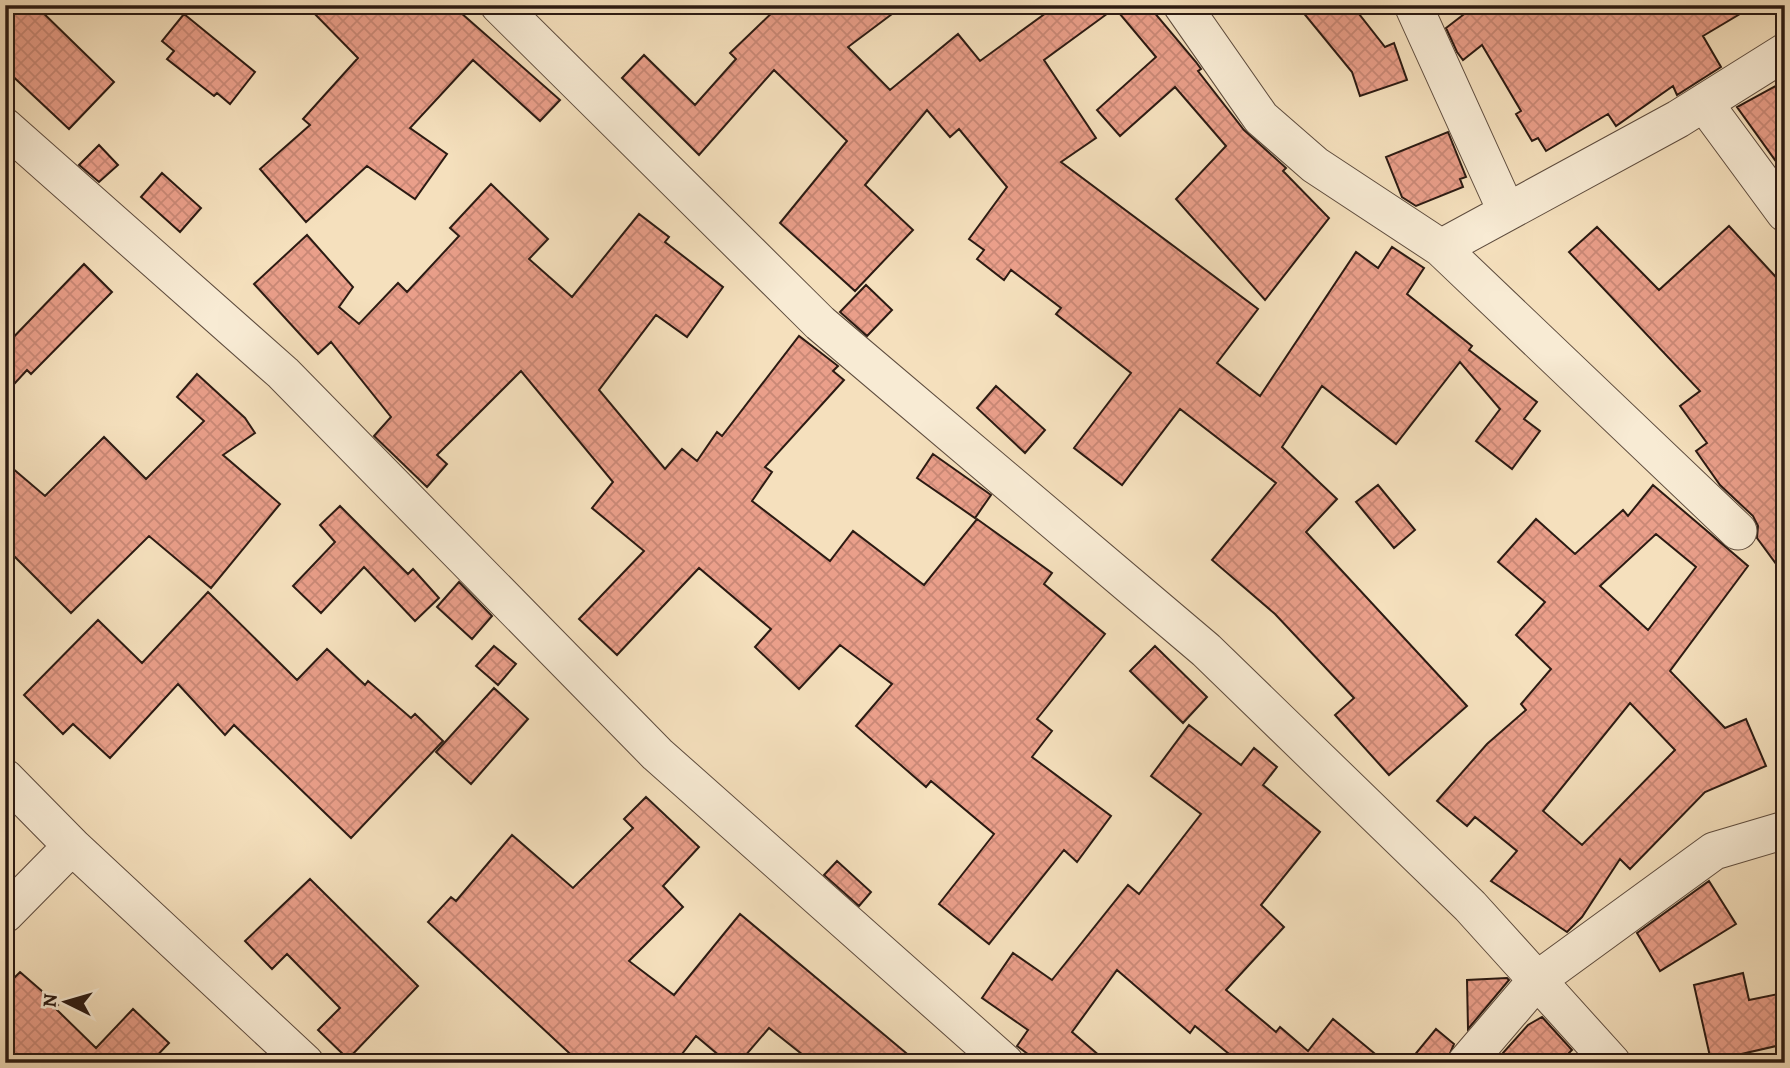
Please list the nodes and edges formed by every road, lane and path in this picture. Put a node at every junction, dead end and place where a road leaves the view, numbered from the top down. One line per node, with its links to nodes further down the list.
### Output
1 (499, 5): 15 (street)
2 (1182, 5): 9 (street)
3 (1413, 5): 7 (street)
4 (1785, 52): 5 (street)
5 (1704, 103): 7 (street); 8 (street)
6 (5, 127): 17 (street)
7 (1506, 210): 9 (street)
8 (1785, 213)
9 (1441, 248): 10 (street)
10 (1738, 531)
11 (5, 778): 13 (street)
12 (1785, 830): 15 (street)
13 (72, 846): 14 (street); 16 (street)
14 (5, 914)
15 (1537, 980): 18 (street); 19 (street)
16 (306, 1063)
17 (1005, 1063)
18 (1466, 1063)
19 (1612, 1063)

